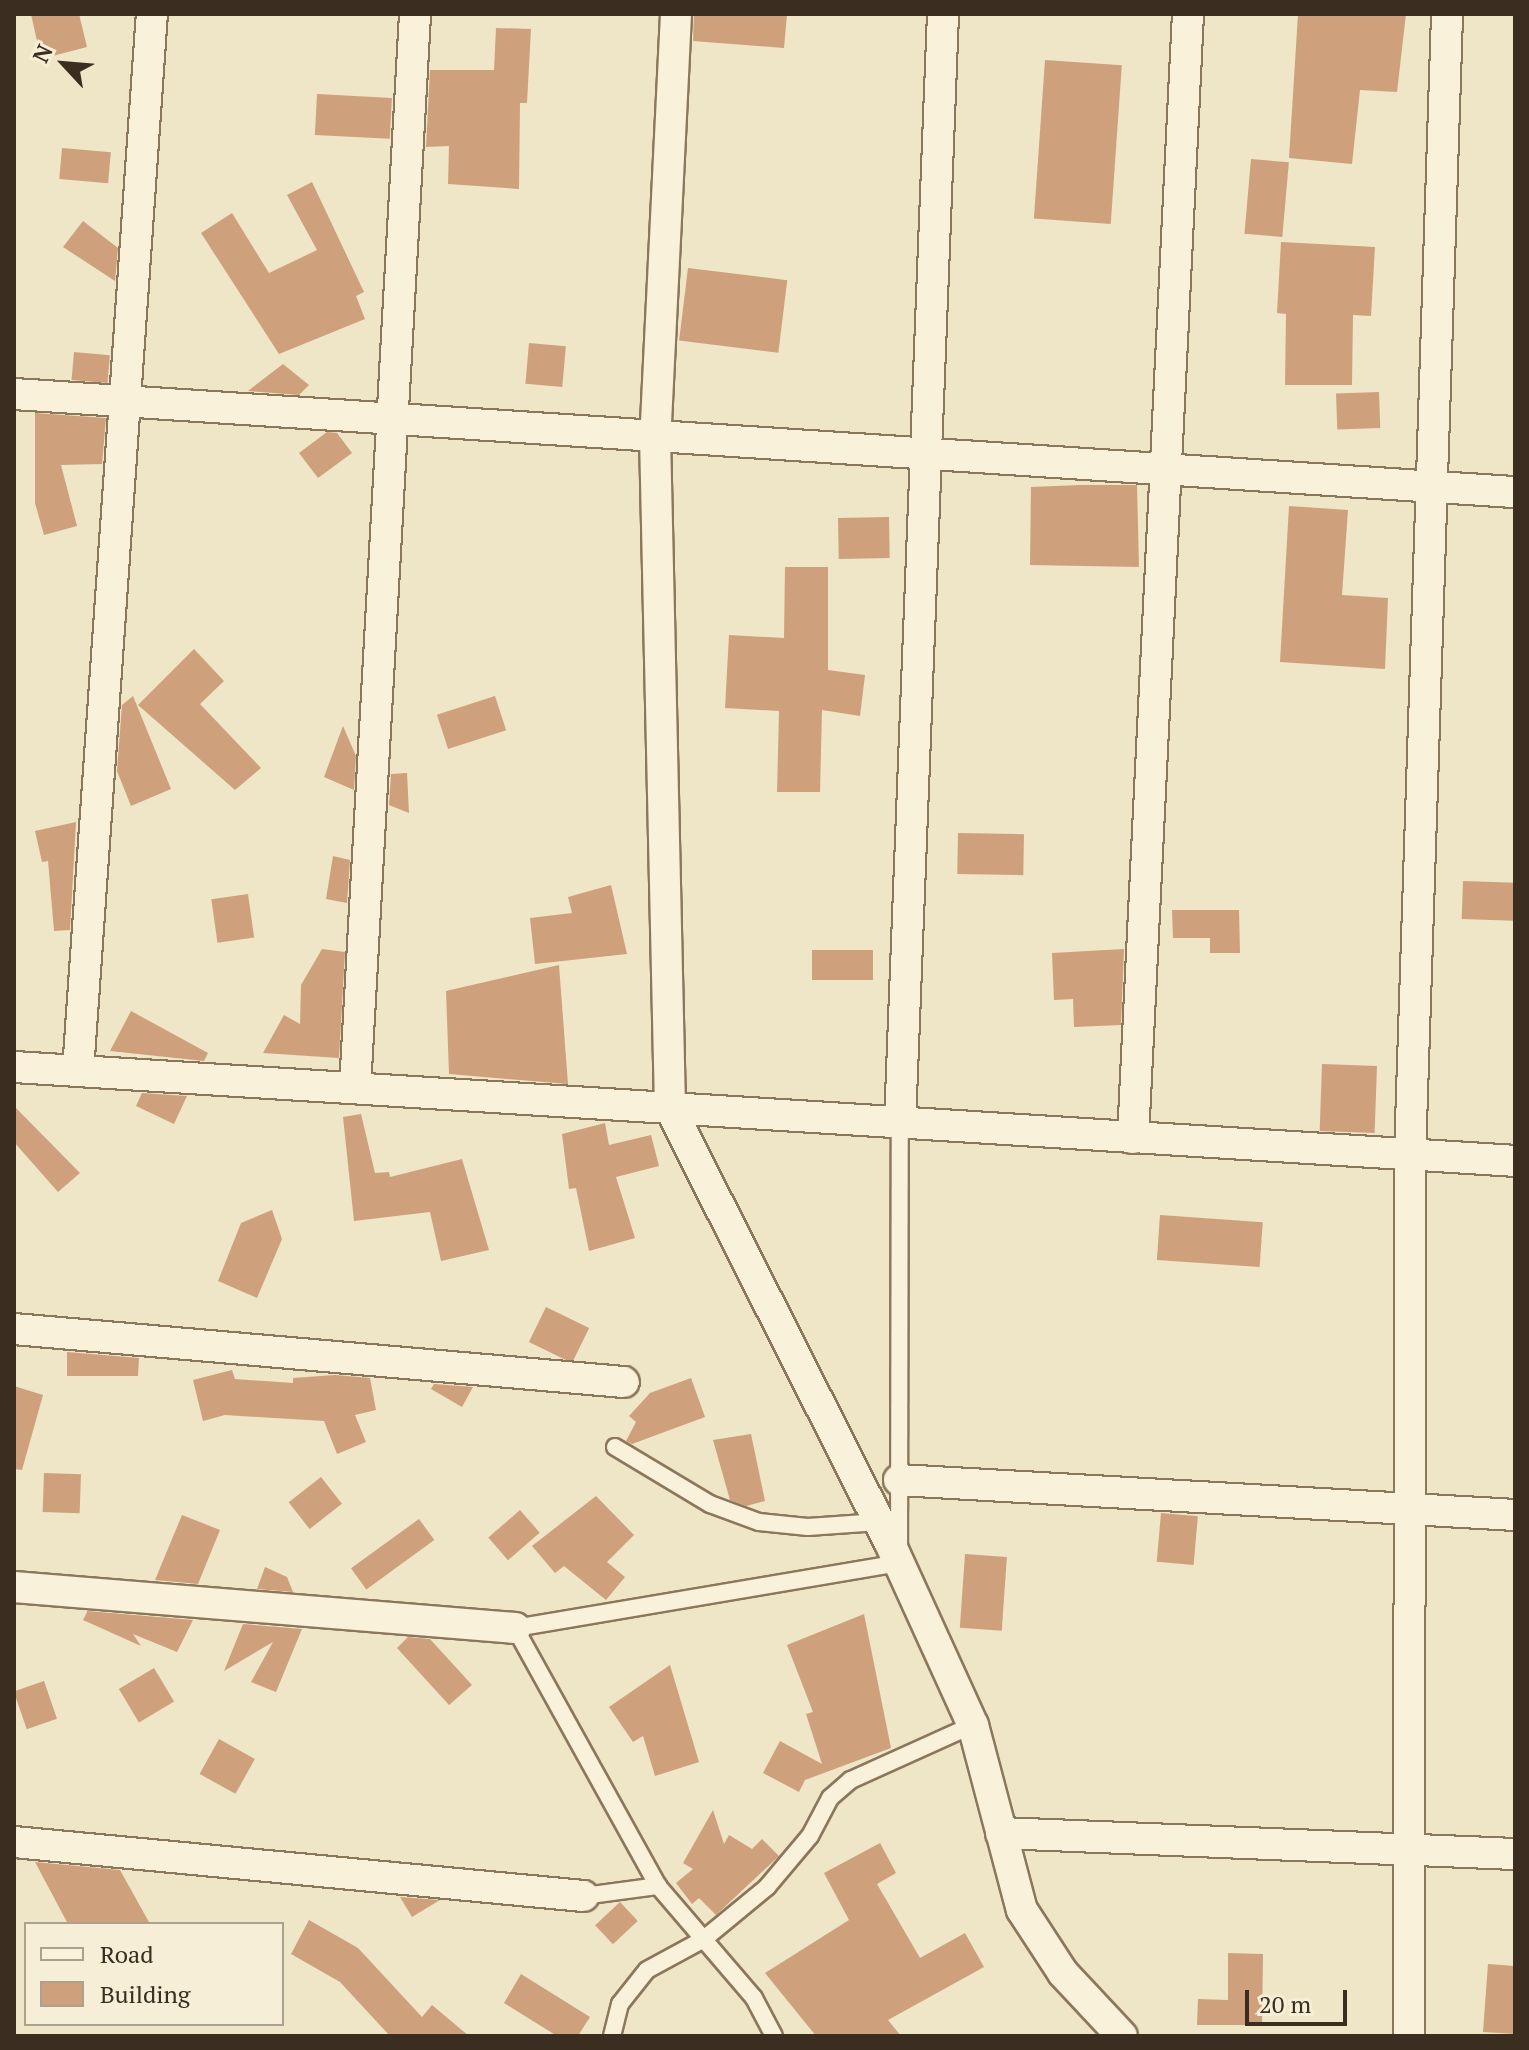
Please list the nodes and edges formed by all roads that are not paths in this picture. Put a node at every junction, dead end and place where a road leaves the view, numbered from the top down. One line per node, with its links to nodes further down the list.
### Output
1 (152, 14): 15 (street)
2 (415, 14): 8 (street)
3 (676, 14): 9 (street)
4 (943, 14): 10 (street)
5 (1188, 14): 11 (street)
6 (1447, 14): 12 (street)
7 (14, 394): 8 (street)
8 (393, 419): 9 (street); 16 (street)
9 (655, 436): 10 (street); 17 (street)
10 (930, 454): 11 (street); 18 (street)
11 (1169, 470): 12 (street); 19 (street)
12 (1432, 487): 13 (street); 20 (street)
13 (1515, 492)
14 (14, 1067): 15 (street)
15 (78, 1071): 16 (street)
16 (355, 1088): 17 (street)
17 (670, 1108): 18 (street); 28 (street)
18 (900, 1123): 19 (street); 25 (lane)
19 (1133, 1138): 20 (street)
20 (1410, 1155): 21 (street); 26 (street)
21 (1515, 1161)
22 (14, 1329): 23 (street)
23 (624, 1382)
24 (615, 1447): 28 (lane)
25 (899, 1480): 26 (street); 29 (lane)
26 (1411, 1509): 27 (street); 35 (street)
27 (1515, 1515)
28 (879, 1522): 29 (street)
29 (899, 1563): 31 (lane); 32 (street)
30 (14, 1587): 31 (street)
31 (515, 1628): 37 (lane)
32 (973, 1725): 33 (street); 39 (lane)
33 (1001, 1833): 35 (street); 42 (street)
34 (14, 1842): 38 (street)
35 (1411, 1850): 36 (street); 43 (street)
36 (1515, 1854)
37 (658, 1886): 38 (lane); 39 (lane)
38 (583, 1896)
39 (704, 1939): 40 (lane); 41 (lane)
40 (612, 2036)
41 (774, 2036)
42 (1122, 2036)
43 (1409, 2036)

